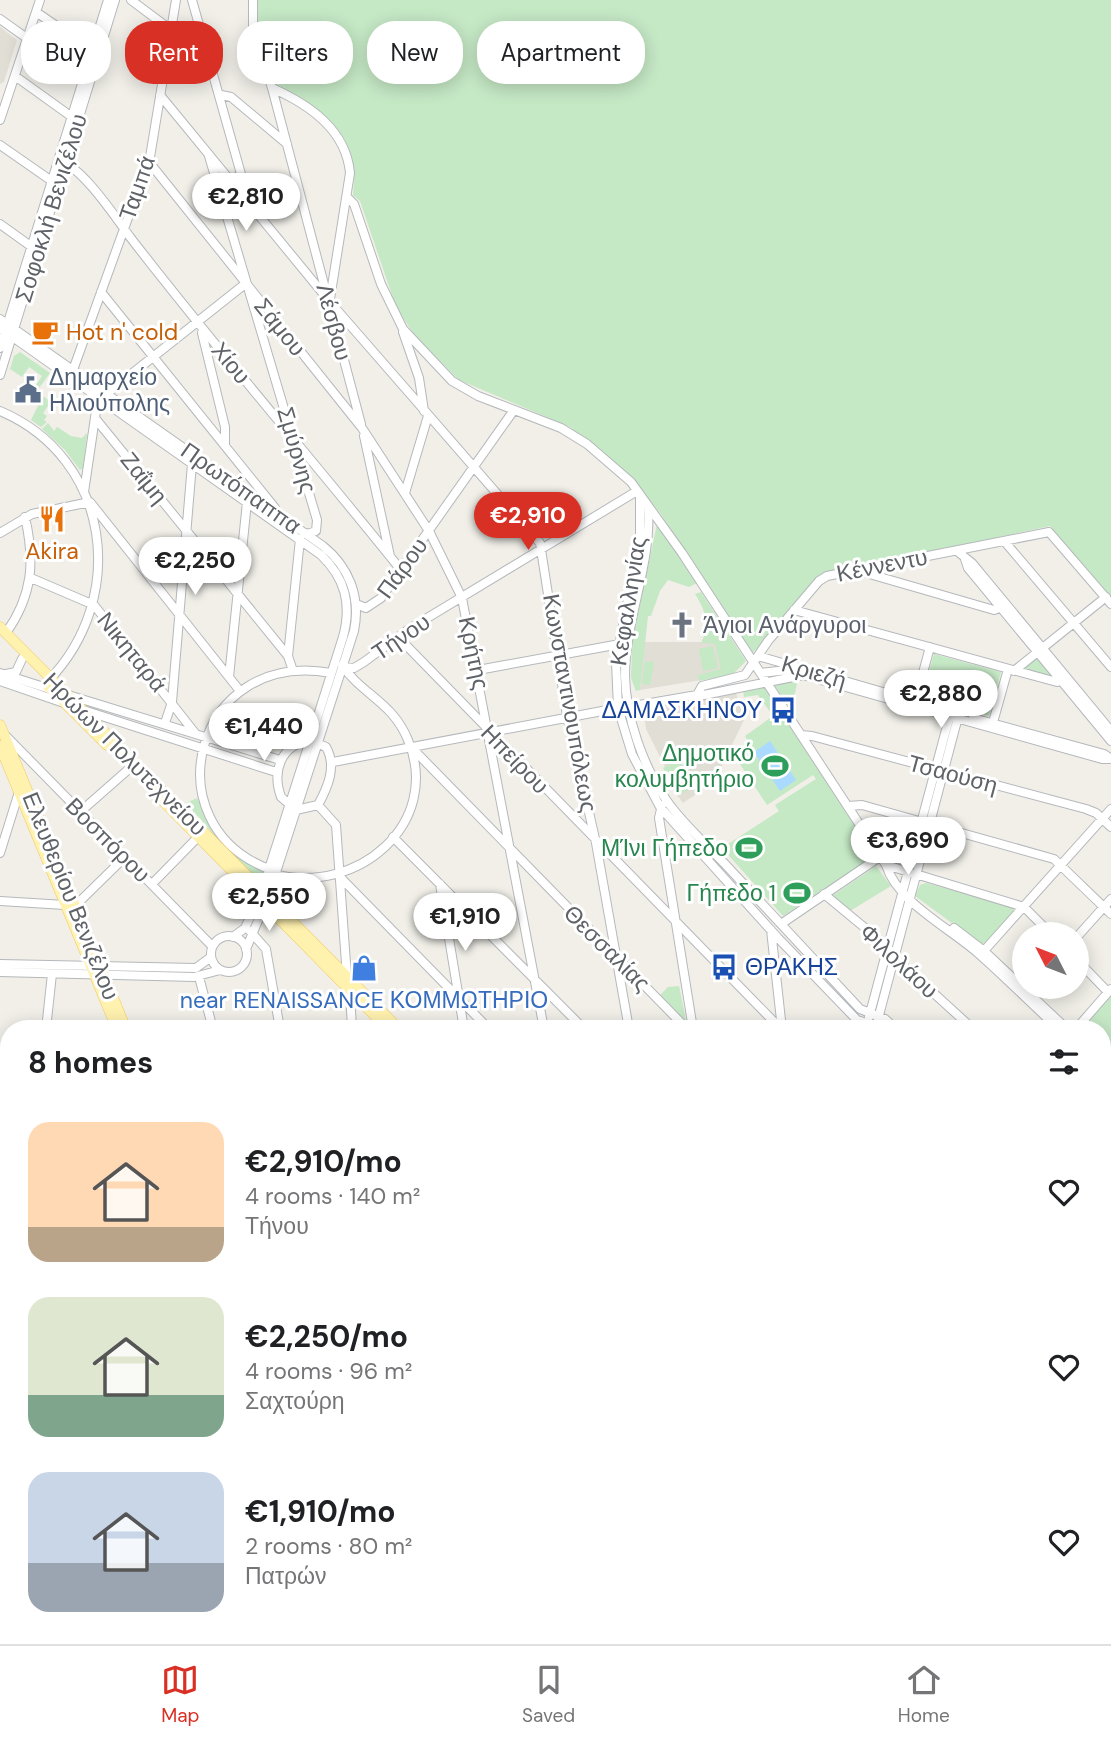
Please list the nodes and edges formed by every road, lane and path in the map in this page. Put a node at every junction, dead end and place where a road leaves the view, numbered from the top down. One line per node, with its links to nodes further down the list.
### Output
1 (40, 0): 8 (street)
2 (108, 0): 12 (street, Σοφοκλή Βενιζέλου)
3 (115, 0): 30 (street, Σοφοκλή Βενιζέλου)
4 (131, 0): 13 (street)
5 (176, 0): 14 (street, Ταμπά)
6 (192, 0): 24 (street)
7 (253, 0): 21 (street, Λέσβου)
8 (37, 12): 10 (street); 11 (street)
9 (0, 19): 15 (street)
10 (34, 21)
11 (50, 21)
12 (101, 21)
13 (158, 21)
14 (172, 21)
15 (21, 34)
16 (21, 59): 17 (street)
17 (15, 76): 20 (street); 25 (street)
18 (82, 84): 25 (street, Σοφοκλή Βενιζέλου)
19 (162, 84): 23 (street, Ταμπά)
20 (9, 88): 22 (street); 26 (street)
21 (272, 88): 27 (street, Λέσβου); 35 (street)
22 (0, 91)
23 (160, 95): 29 (street); 31 (street, Ταμπά)
24 (220, 95): 27 (street); 32 (street)
25 (72, 117): 30 (street, Σοφοκλή Βενιζέλου)
26 (0, 120)
27 (287, 144): 43 (street, Λέσβου)
28 (0, 145): 33 (street)
29 (209, 153): 32 (street); 34 (street, Σμύρνης)
30 (63, 161): 33 (street, Σοφοκλή Βενιζέλου); 37 (street, Χίου)
31 (147, 164): 37 (street, Ταμπά); 40 (street, Σάμου)
32 (234, 181): 34 (street); 43 (street)
33 (55, 184): 38 (street, Σοφοκλή Βενιζέλου); 46 (street, Σοφοκλή Βενιζέλου)
34 (218, 191): 39 (street, Σμύρνης)
35 (347, 197): 43 (street); 47 (street)
36 (0, 224): 38 (street)
37 (124, 228): 42 (street, Ταμπά); 45 (street, Χίου)
38 (32, 247): 46 (street, Σοφοκλή Βενιζέλου)
39 (236, 249): 40 (street); 41 (street, Σμύρνης)
40 (223, 257): 41 (street, Σάμου)
41 (245, 284): 44 (street, Σάμου); 45 (street); 48 (street, Σμύρνης)
42 (101, 292): 50 (street); 51 (street, Ταμπά)
43 (330, 302): 56 (street); 58 (street, Λέσβου)
44 (277, 323): 48 (street); 58 (street, Σάμου)
45 (199, 326): 50 (street); 59 (street, Χίου); 60 (street)
46 (6, 328): 49 (street, Σοφοκλή Βενιζέλου); 51 (street, Πρωτόπαππα); 52 (street, Σοφοκλή Βενιζέλου); 53 (street, Πρωτόπαππα)
47 (402, 329): 54 (street); 56 (street)
48 (261, 331): 59 (street, Σμύρνης)
49 (0, 346)
50 (153, 356): 53 (street); 60 (street)
51 (74, 370): 53 (street, Πρωτόπαππα)
52 (0, 375)
53 (103, 396): 57 (street); 61 (street, Πρωτόπαππα); 64 (street, Πρωτόπαππα)
54 (514, 410): 62 (street, Πάρου); 67 (street)
55 (0, 411): 65 (street)
56 (426, 414): 62 (street); 66 (street)
57 (95, 418): 65 (street); 78 (street, Ζαΐμη)
58 (362, 428): 66 (street, Σάμου); 84 (street, Λέσβου)
59 (295, 439): 74 (street, Σμύρνης); 84 (street, Χίου)
60 (225, 445): 63 (street)
61 (192, 464): 69 (street, Πρωτόπαππα); 78 (street)
62 (473, 469): 75 (street, Πάρου); 82 (street)
63 (244, 470): 64 (street); 71 (street)
64 (234, 483): 71 (street, Πρωτόπαππα)
65 (84, 492): 68 (street)
66 (405, 493): 75 (street, Σάμου)
67 (638, 493): 70 (street); 82 (street, Τήνου); 99 (street, Κεφαλληνίας)
68 (90, 502): 72 (street); 73 (street); 76 (street)
69 (247, 502): 79 (street, Πρωτόπαππα); 88 (street)
70 (647, 505): 99 (street, Κεφαλληνίας); 106 (street)
71 (281, 516): 79 (street, Πρωτόπαππα)
72 (25, 517): 77 (street); 87 (street)
73 (109, 526): 76 (street); 95 (street)
74 (317, 529): 79 (street); 81 (street, Σμύρνης)
75 (429, 531): 85 (street, Πάρου); 89 (street, Κρήτης)
76 (97, 532): 92 (street)
77 (0, 533)
78 (186, 534): 88 (street, Ζαΐμη); 95 (street)
79 (303, 537): 81 (street, Πρωτόπαππα); 103 (street); 104 (street, Πρωτόπαππα)
80 (1005, 542): 83 (street, Κέννεντυ); 90 (street, Κέννεντυ); 96 (street)
81 (323, 546): 91 (street, Πρωτόπαππα)
82 (543, 548): 89 (street, Τήνου); 102 (street, Κωνσταντινουπόλεως)
83 (957, 551): 86 (street, Κέννεντυ); 93 (street)
84 (390, 556): 85 (street, Χίου)
85 (401, 570): 91 (street, Πάρου)
86 (856, 570): 93 (street); 94 (street, Κέννεντυ)
87 (31, 578): 92 (street); 97 (street)
88 (237, 596): 103 (street, Ζαΐμη); 116 (street)
89 (462, 598): 98 (street, Τήνου); 110 (street, Κρήτης)
90 (1108, 600): 96 (street)
91 (356, 604): 107 (street)
92 (94, 605): 119 (street); 123 (street, Νικηταρά)
93 (1004, 607): 101 (street)
94 (794, 610): 100 (street); 106 (street, Κέννεντυ)
95 (179, 615): 116 (street); 123 (street)
96 (1073, 623): 101 (street); 108 (street)
97 (2, 632): 105 (main road, Ηρώων Πολυτεχνείου); 119 (main road, Ηρώων Πολυτεχνείου)
98 (398, 637): 107 (street, Τήνου); 134 (street, Ηπείρου)
99 (622, 644): 102 (street); 125 (street, Κεφαλληνίας); 126 (street, Κεφαλληνίας)
100 (930, 647): 111 (street); 124 (street)
101 (1040, 650): 111 (street); 117 (street)
102 (559, 653): 110 (street); 128 (street, Κωνσταντινουπόλεως)
103 (288, 656): 112 (street, Ζαΐμη)
104 (337, 656): 107 (street); 113 (street)
105 (22, 659): 115 (street); 119 (main road, Ηρώων Πολυτεχνείου)
106 (756, 660): 109 (street, Κριεζή); 114 (street); 125 (street)
107 (343, 667): 139 (street); 142 (street)
108 (1111, 667)
109 (799, 668): 114 (street); 124 (street, Κριεζή)
110 (478, 670): 134 (street, Κρήτης)
111 (1011, 670): 117 (street); 132 (street)
112 (293, 671): 113 (street); 121 (street)
113 (331, 673): 139 (street)
114 (761, 673): 118 (street); 120 (street)
115 (1, 676): 119 (street); 122 (street)
116 (229, 677): 121 (street)
117 (1064, 680): 135 (street); 140 (street)
118 (767, 682): 120 (street, Κριεζή); 129 (street, Κριεζή); 137 (street)
119 (50, 684): 122 (main road, Ηρώων Πολυτεχνείου)
120 (751, 684): 130 (street, Κριεζή)
121 (240, 691): 138 (street)
122 (65, 698): 127 (main road, Ηρώων Πολυτεχνείου); 131 (street); 147 (main road, Ηρώων Πολυτεχνείου)
123 (172, 702): 131 (street); 136 (street, Νικηταρά)
124 (915, 702): 129 (street, Κριεζή)
125 (628, 703): 130 (street, Κεφαλληνίας)
126 (618, 708): 128 (street); 151 (street, Κεφαλληνίας)
127 (80, 709): 143 (street); 163 (main road, Ηρώων Πολυτεχνείου)
128 (567, 716): 134 (street); 162 (street, Κωνσταντινουπόλεως)
129 (954, 716): 132 (street, Κριεζή); 148 (street)
130 (631, 719): 151 (street, Κεφαλληνίας)
131 (165, 723): 136 (street)
132 (992, 726): 144 (street, Κριεζή)
133 (2, 729): 156 (street, Βοσπόρου); 180 (main road, Ελευθερίου Βενιζέλου)
134 (487, 731): 142 (street); 162 (street, Ηπείρου); 164 (street, Κρήτης)
135 (1111, 731)
136 (195, 733): 138 (street)
137 (801, 735): 148 (street, Τσαούση); 153 (street)
138 (206, 736): 143 (street); 145 (street)
139 (314, 741): 145 (street); 146 (street); 154 (street)
140 (1111, 741)
141 (0, 746): 150 (main road, Ελευθερίου Βενιζέλου)
142 (410, 746): 146 (street); 161 (street); 164 (street, Θεσσαλίας)
143 (203, 747): 149 (street); 163 (street)
144 (1111, 759)
145 (280, 760): 149 (street)
146 (332, 762): 152 (street)
147 (130, 768): 156 (street); 160 (main road, Ηρώων Πολυτεχνείου)
148 (940, 771): 157 (street, Τσαούση); 158 (street)
149 (276, 772): 154 (street)
150 (19, 792): 165 (street); 180 (main road, Ελευθερίου Βενιζέλου)
151 (663, 804): 185 (street); 187 (street, Κεφαλληνίας); 189 (street, Κεφαλληνίας)
152 (318, 805): 154 (street); 172 (street)
153 (848, 806): 158 (street); 166 (street)
154 (292, 808): 170 (street)
155 (1111, 809): 157 (street)
156 (80, 812): 167 (street, Βοσπόρου)
157 (1102, 818): 159 (street); 168 (street)
158 (926, 824): 168 (street); 171 (street)
159 (1111, 827)
160 (198, 836): 174 (street); 177 (main road, Ηρώων Πολυτεχνείου)
161 (393, 837): 172 (street); 173 (street)
162 (596, 843): 185 (street, Ηπείρου); 196 (street, Κωνσταντινουπόλεως)
163 (223, 845): 170 (street); 177 (main road, Ηρώων Πολυτεχνείου)
164 (511, 850): 196 (street, Θεσσαλίας); 208 (street, Κρήτης)
165 (0, 853)
166 (881, 856): 169 (street); 175 (street)
167 (125, 857): 174 (street, Βοσπόρου); 180 (street)
168 (1062, 863): 181 (street); 182 (street)
169 (886, 865): 171 (street); 176 (street)
170 (272, 872): 172 (street); 177 (street)
171 (912, 875): 176 (street); 182 (street)
172 (339, 876): 205 (street); 211 (street)
173 (439, 882): 208 (street); 211 (street)
174 (152, 884): 192 (street, Βοσπόρου)
175 (824, 894): 187 (street); 193 (street, Φιλολάου)
176 (909, 897): 193 (street); 195 (street); 198 (street)
177 (264, 898): 188 (street); 190 (street); 205 (main road, Ηρώων Πολυτεχνείου); 209 (main road, Ηρώων Πολυτεχνείου)
178 (1111, 899): 181 (street)
179 (0, 901): 180 (street)
180 (70, 905): 201 (main road, Ελευθερίου Βενιζέλου)
181 (1104, 906): 183 (street); 186 (street)
182 (1024, 907): 184 (street); 195 (street)
183 (1111, 914)
184 (1039, 922)
185 (675, 923): 228 (street); 229 (street, Ηπείρου)
186 (1089, 923)
187 (781, 924): 232 (street, Κεφαλληνίας)
188 (244, 928): 190 (street); 191 (street)
189 (771, 930): 230 (street); 231 (street, Κεφαλληνίας)
190 (253, 934): 194 (street); 218 (street)
191 (233, 937): 192 (street); 194 (street)
192 (212, 946): 197 (street)
193 (888, 947): 198 (street, Φιλολάου); 233 (street)
194 (246, 950): 200 (street)
195 (982, 953): 207 (street)
196 (615, 956): 226 (street, Κωνσταντινουπόλεως); 227 (street, Θεσσαλίας)
197 (211, 957): 200 (street); 201 (street)
198 (894, 957): 234 (street); 235 (street, Φιλολάου)
199 (0, 964): 201 (street)
200 (220, 970): 206 (street)
201 (97, 971): 204 (street); 206 (street); 215 (main road, Ελευθερίου Βενιζέλου); 216 (main road, Ελευθερίου Βενιζέλου)
202 (1089, 971): 210 (street)
203 (0, 972): 204 (street)
204 (52, 974): 214 (street)
205 (347, 976): 221 (main road, Ηρώων Πολυτεχνείου)
206 (199, 977): 217 (street)
207 (1012, 978)
208 (537, 982): 224 (street, Κρήτης); 225 (street)
209 (349, 991): 219 (street); 220 (main road, Ηρώων Πολυτεχνείου)
210 (1110, 991): 238 (street)
211 (458, 997): 222 (street); 223 (street)
212 (1034, 999): 236 (street)
213 (1035, 999): 237 (street)
214 (47, 1020)
215 (114, 1020)
216 (122, 1020)
217 (211, 1020)
218 (279, 1020)
219 (351, 1020)
220 (378, 1020)
221 (390, 1020)
222 (462, 1020)
223 (480, 1020)
224 (543, 1020)
225 (575, 1020)
226 (627, 1020)
227 (678, 1020)
228 (691, 1020)
229 (773, 1020)
230 (781, 1020)
231 (857, 1020)
232 (869, 1020)
233 (873, 1020)
234 (873, 1020)
235 (963, 1020)
236 (1051, 1020)
237 (1058, 1020)
238 (1084, 1020)

